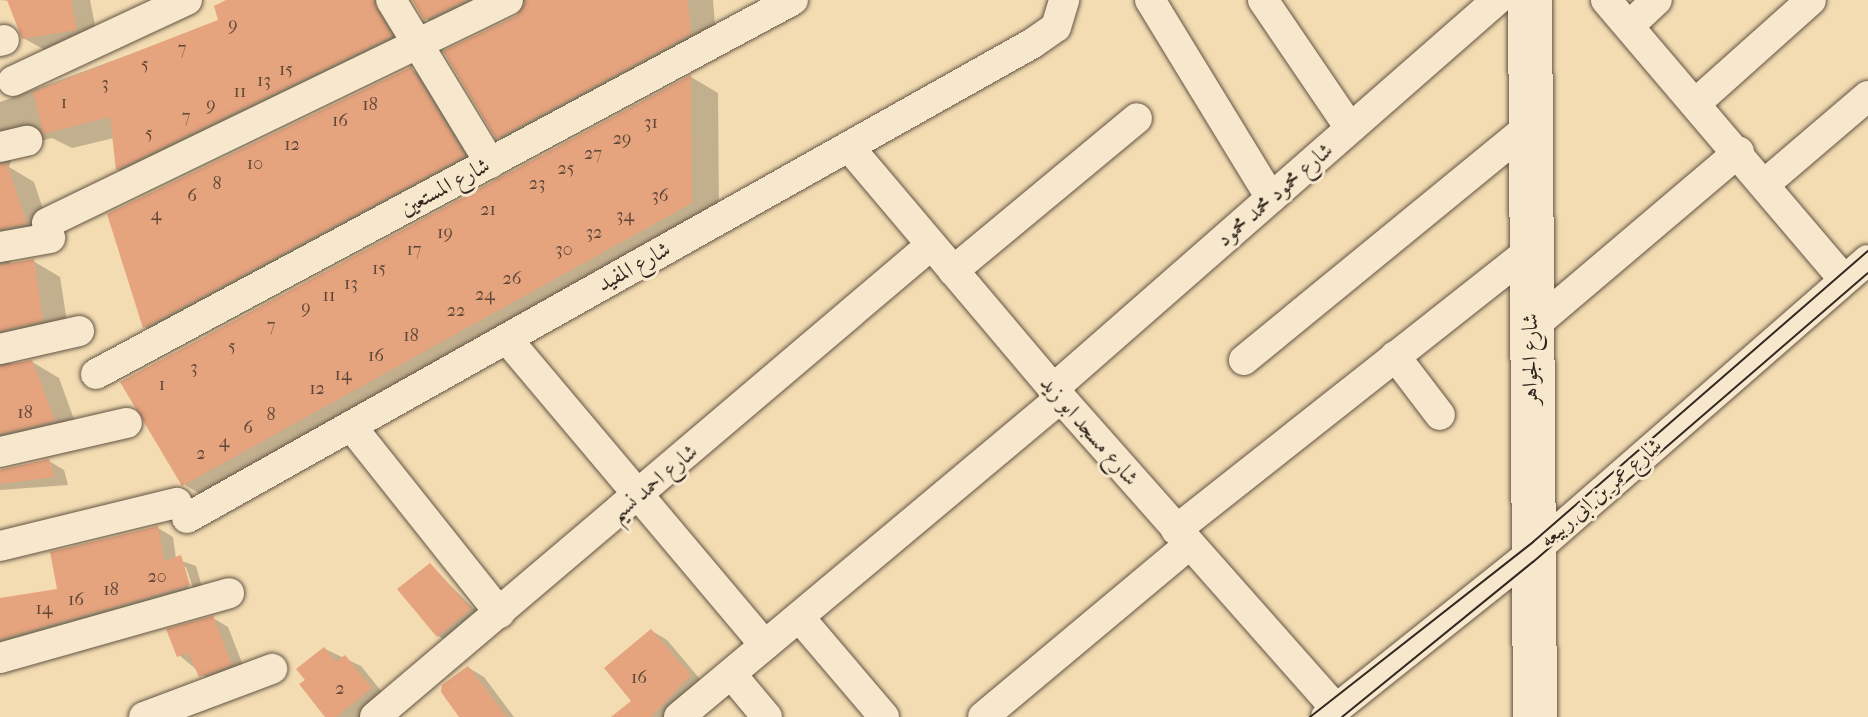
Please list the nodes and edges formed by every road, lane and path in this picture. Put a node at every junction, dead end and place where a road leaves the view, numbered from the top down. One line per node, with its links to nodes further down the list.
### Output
1 (187, 0): 15 (street)
2 (391, 0): 14 (street)
3 (508, 0): 14 (street)
4 (793, 0): 23 (street, شارع المستعين)
5 (1064, 0): 21 (street, شارع المفيد)
6 (1150, 0): 25 (street)
7 (1263, 0): 20 (street)
8 (1497, 0): 20 (street, شارع محمود محمد محمود)
9 (1530, 0): 19 (main road, شارع الجواهر)
10 (1606, 0): 13 (street)
11 (1657, 0): 13 (street)
12 (1811, 0): 17 (street)
13 (1629, 26): 17 (street)
14 (419, 46): 23 (street); 27 (street)
15 (13, 81)
16 (1868, 96): 24 (street)
17 (1696, 103): 22 (street)
18 (1137, 118): 30 (street)
19 (1530, 126): 28 (main road, شارع الجواهر); 37 (street)
20 (1350, 128): 25 (street, شارع محمود محمد محمود)
21 (849, 147): 26 (street, شارع مسجد ابو زيد); 34 (street, شارع المفيد)
22 (1739, 152): 24 (street); 32 (street)
23 (490, 163): 38 (street, شارع المستعين)
24 (1766, 183): 31 (street)
25 (1271, 198): 39 (street, شارع محمود محمد محمود)
26 (931, 245): 30 (street, شارع مسجد ابو زيد); 44 (street, شارع احمد نسيم)
27 (0, 247)
28 (1530, 250): 32 (main road, شارع الجواهر); 36 (street)
29 (1868, 260): 31 (street, شارع عمر بن ابى ربيعه)
30 (953, 271): 39 (street, شارع مسجد ابو زيد)
31 (1844, 280): 47 (street, شارع عمر بن ابى ربيعه)
32 (1530, 329): 47 (main road, شارع الجواهر)
33 (79, 331): 35 (street)
34 (507, 339): 42 (street, شارع المفيد); 44 (street)
35 (0, 349)
36 (1395, 356): 40 (street); 45 (street)
37 (1244, 360)
38 (96, 374)
39 (1057, 394): 45 (street, شارع مسجد ابو زيد); 50 (street, شارع محمود محمد محمود)
40 (1440, 415)
41 (127, 423): 43 (street)
42 (351, 426): 46 (street, شارع المفيد); 49 (street)
43 (0, 452)
44 (639, 496): 49 (street, شارع احمد نسيم); 51 (street)
45 (1182, 537): 55 (street, شارع مسجد ابو زيد); 61 (street)
46 (0, 546)
47 (1533, 552): 55 (street, شارع عمر بن ابى ربيعه); 62 (main road, شارع الجواهر)
48 (229, 593): 52 (street)
49 (500, 613): 57 (street, شارع احمد نسيم)
50 (799, 617): 51 (street, شارع محمود محمد محمود); 60 (street)
51 (765, 645): 54 (street, شارع محمود محمد محمود)
52 (0, 658)
53 (272, 669): 56 (street)
54 (731, 674): 58 (street, شارع محمود محمد محمود); 59 (street)
55 (1331, 713)
56 (144, 717)
57 (375, 717)
58 (679, 717)
59 (767, 717)
60 (884, 717)
61 (983, 717)
62 (1535, 717)

